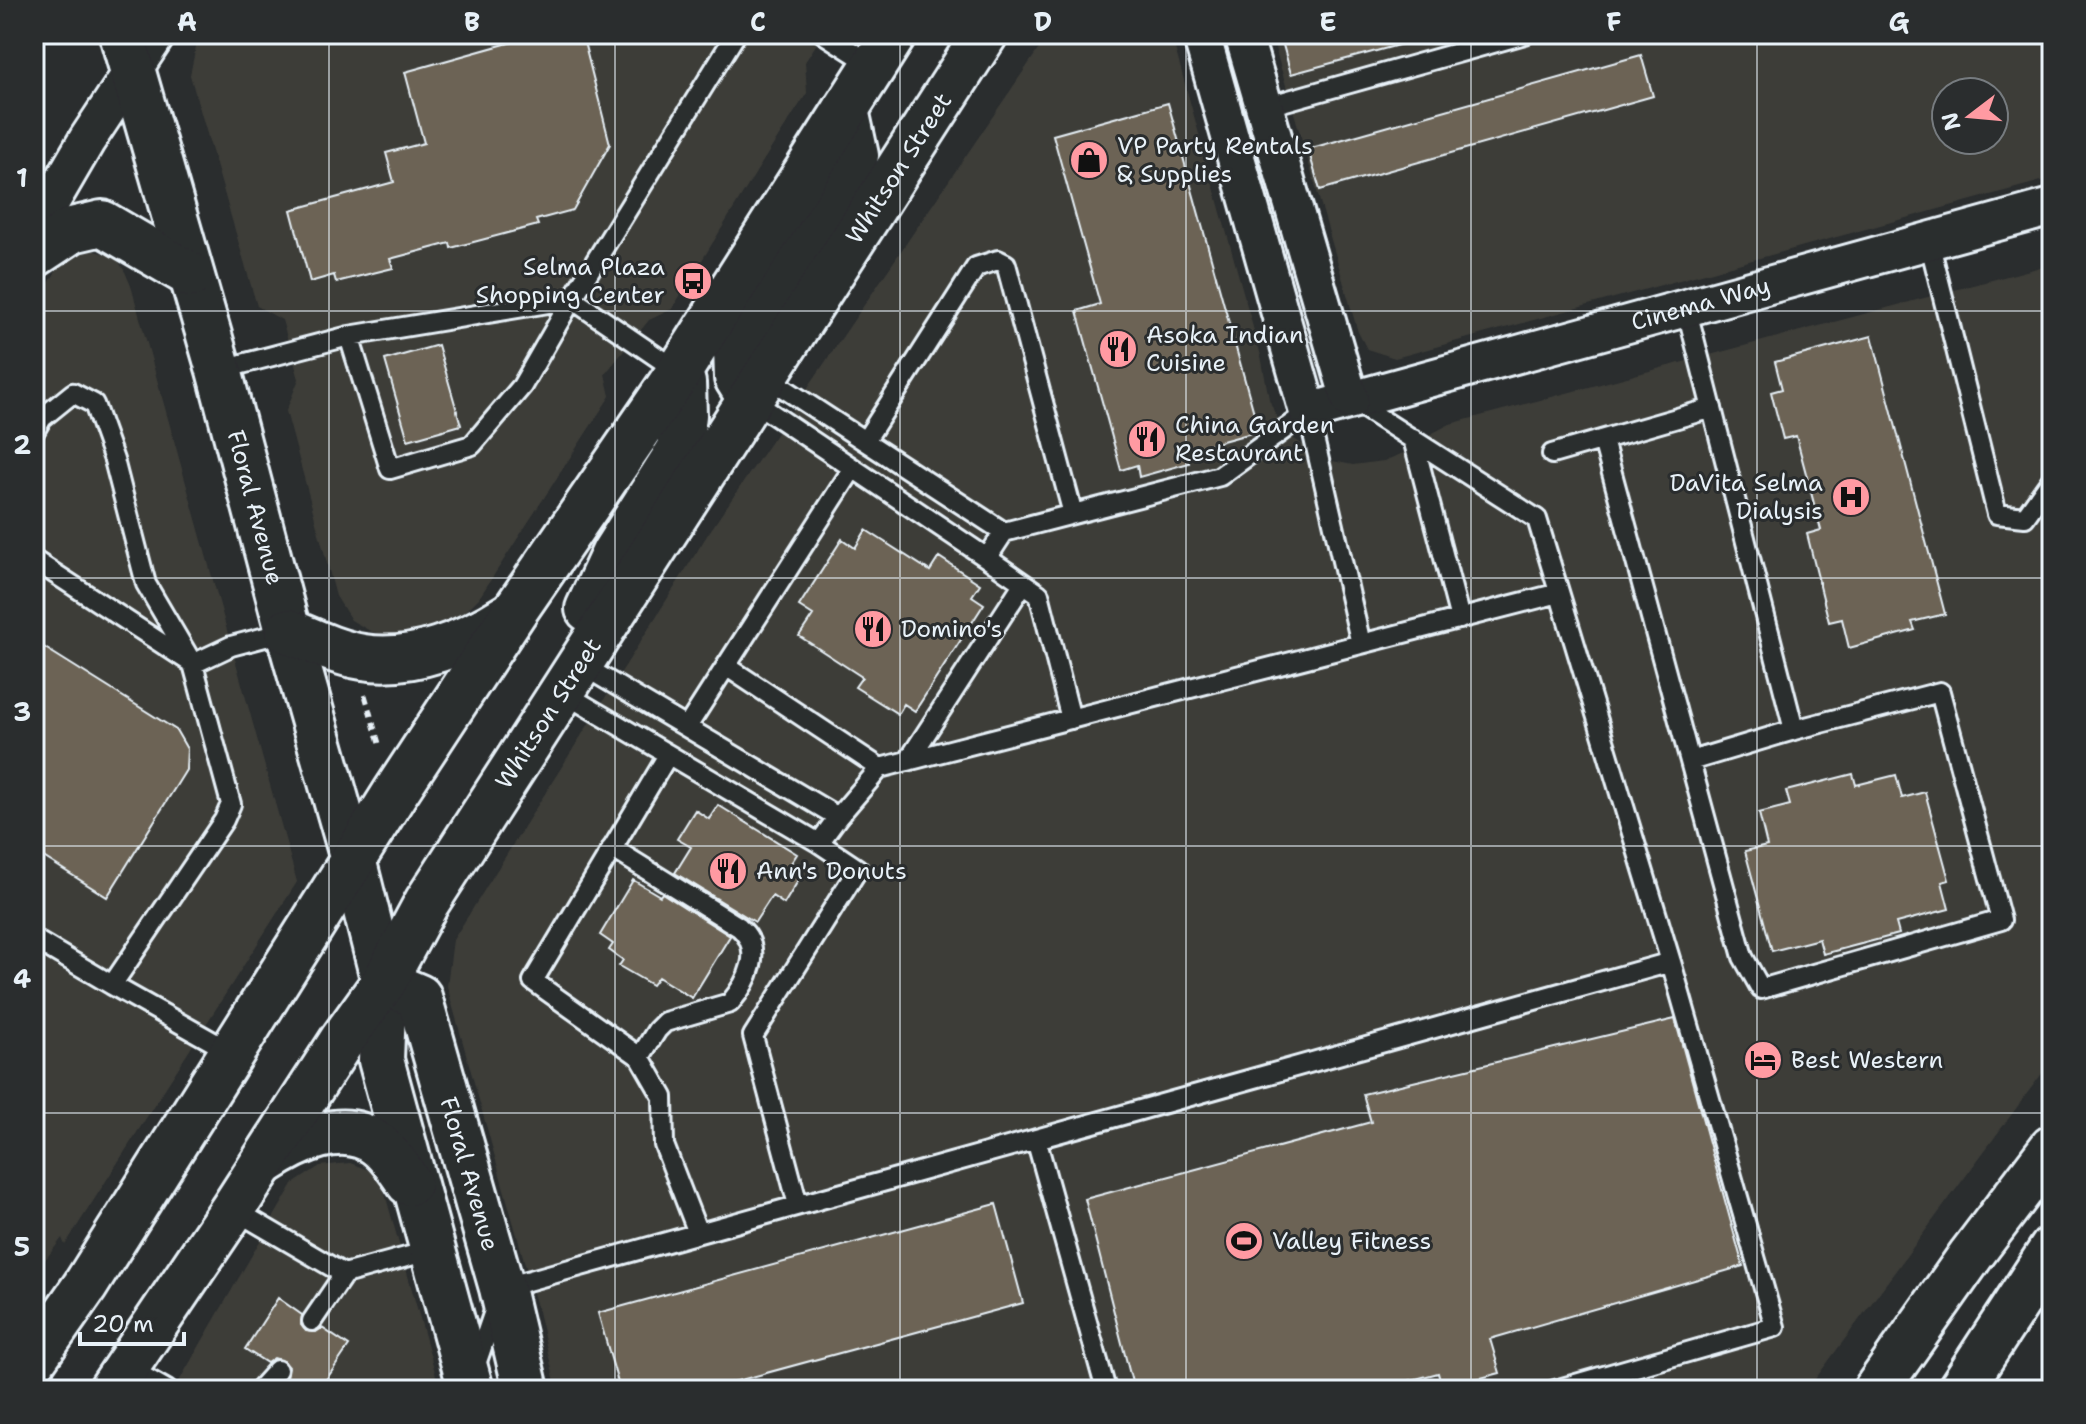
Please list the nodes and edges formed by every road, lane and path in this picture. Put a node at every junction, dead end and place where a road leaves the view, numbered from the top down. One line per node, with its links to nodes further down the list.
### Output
1 (157, 34): 9 (street)
2 (736, 34): 17 (lane)
3 (824, 34): 8 (lane)
4 (985, 34): 22 (main road, Whitson Street)
5 (1201, 34): 25 (street)
6 (1243, 34): 10 (street)
7 (1525, 34): 10 (lane)
8 (884, 50): 11 (main road)
9 (127, 53): 13 (street); 16 (main road, Floral Avenue)
10 (1264, 107): 23 (street)
11 (846, 110): 21 (main road); 22 (main road)
12 (2052, 207): 14 (street, Cinema Way)
13 (34, 231)
14 (1929, 241): 18 (street, Cinema Way); 32 (lane)
15 (34, 255): 16 (main road)
16 (191, 275): 20 (main road, Floral Avenue)
17 (572, 299): 19 (lane); 19 (lane); 21 (lane)
18 (1686, 307): 23 (street, Cinema Way); 24 (lane)
19 (349, 336): 20 (lane)
20 (219, 370): 41 (main road, Floral Avenue)
21 (679, 372): 39 (main road); 45 (main road)
22 (757, 388): 29 (lane); 31 (lane); 45 (main road, Whitson Street)
23 (1350, 400): 25 (street, Cinema Way); 27 (lane)
24 (1712, 408): 28 (lane); 49 (lane)
25 (1308, 412): 33 (lane); 42 (lane)
26 (34, 432): 43 (lane)
27 (1413, 439): 38 (lane); 40 (lane)
28 (1603, 440): 30 (lane); 53 (lane)
29 (865, 441): 33 (lane); 34 (lane)
30 (1552, 454)
31 (853, 468): 35 (lane); 44 (lane)
32 (2052, 479)
33 (1073, 514): 34 (lane)
34 (1004, 532): 35 (lane)
35 (987, 558): 37 (lane)
36 (34, 560): 43 (lane)
37 (1023, 584): 47 (lane); 52 (lane)
38 (1559, 593): 40 (lane); 60 (lane)
39 (514, 612): 41 (main road); 58 (main road)
40 (1460, 619): 42 (lane)
41 (288, 631): 43 (lane); 58 (main road, Floral Avenue)
42 (1361, 644): 47 (lane)
43 (193, 664): 62 (lane)
44 (726, 666): 48 (lane); 54 (lane)
45 (571, 678): 48 (lane); 51 (lane); 61 (main road, Whitson Street)
46 (362, 685): 50 (path)
47 (1071, 719): 52 (lane)
48 (687, 727): 55 (lane)
49 (1794, 730): 53 (lane); 53 (lane)
50 (381, 751)
51 (668, 755): 56 (lane); 57 (lane)
52 (908, 761): 54 (lane)
53 (1690, 761)
54 (880, 768): 55 (lane)
55 (838, 817): 56 (lane)
56 (819, 843): 69 (lane)
57 (612, 848): 64 (lane); 64 (lane)
58 (353, 859): 61 (main road, Floral Avenue); 63 (main road)
59 (34, 939): 62 (lane)
60 (1671, 962): 65 (lane); 85 (lane)
61 (384, 982): 67 (main road, Whitson Street); 68 (main road, Floral Avenue); 75 (main road, Floral Avenue)
62 (112, 985): 63 (lane)
63 (231, 1052): 77 (main road)
64 (640, 1057): 71 (lane)
65 (1036, 1139): 69 (lane); 84 (lane)
66 (2052, 1148): 86 (main road)
67 (263, 1163): 68 (main road); 70 (main road, Whitson Street)
68 (417, 1195): 73 (main road, Floral Avenue)
69 (798, 1205): 71 (lane)
70 (233, 1209): 74 (lane); 79 (main road, Whitson Street)
71 (698, 1233): 75 (lane)
72 (2052, 1249): 87 (main road)
73 (432, 1250): 74 (lane); 80 (main road, Floral Avenue)
74 (344, 1274): 76 (lane)
75 (502, 1288): 80 (lane); 83 (main road, Floral Avenue)
76 (312, 1321)
77 (34, 1359)
78 (277, 1370): 82 (lane)
79 (119, 1378): 81 (lane)
80 (464, 1388)
81 (167, 1390)
82 (259, 1390)
83 (526, 1390)
84 (1106, 1390)
85 (1555, 1390)
86 (1876, 1390)
87 (1960, 1390)

